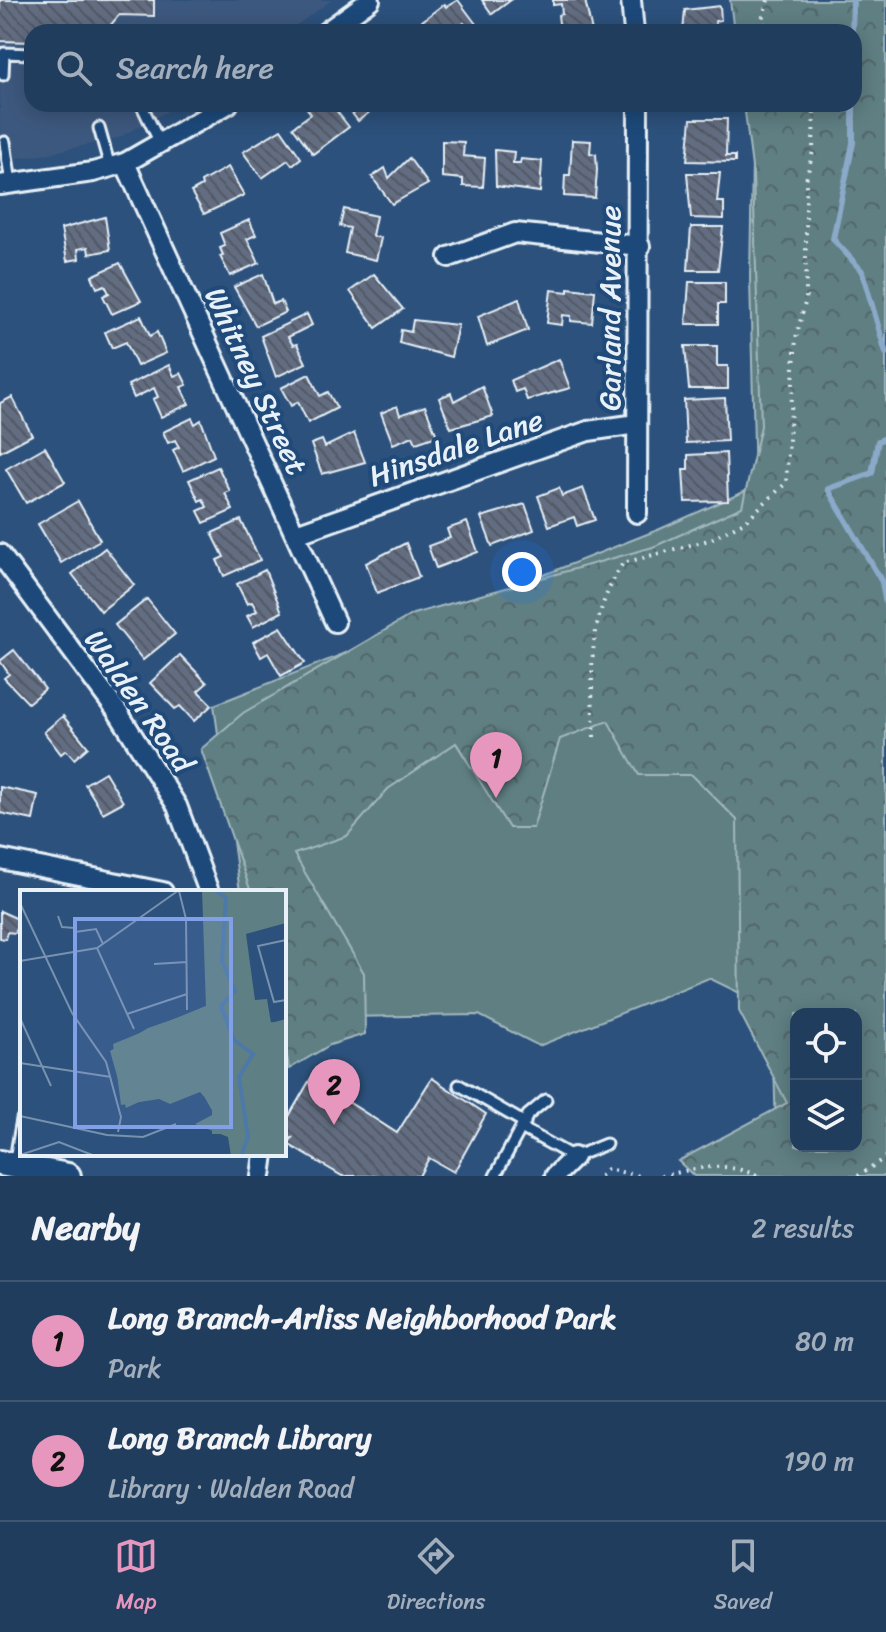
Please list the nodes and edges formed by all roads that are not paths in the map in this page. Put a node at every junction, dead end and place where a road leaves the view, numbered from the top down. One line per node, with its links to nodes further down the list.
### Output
1 (370, 0): 3 (street)
2 (631, 0): 4 (street)
3 (337, 24)
4 (633, 24)
5 (2, 53): 6 (lane); 7 (lane)
6 (24, 54)
7 (3, 75)
8 (145, 112): 13 (lane)
9 (214, 112): 13 (street)
10 (638, 112): 16 (street, Garland Avenue)
11 (99, 128): 14 (lane)
12 (5, 142): 15 (lane)
13 (160, 143): 14 (street)
14 (117, 165): 15 (street); 20 (street, Whitney Street)
15 (6, 184)
16 (640, 246): 17 (street); 18 (street, Garland Avenue)
17 (449, 257)
18 (637, 424): 19 (street, Garland Avenue); 20 (street, Hinsdale Lane)
19 (637, 513)
20 (296, 534): 22 (street, Whitney Street)
21 (0, 554): 25 (street, Walden Road)
22 (335, 622)
23 (0, 859): 24 (street)
24 (153, 890)
25 (206, 890)
26 (459, 1085): 29 (lane)
27 (546, 1100): 29 (lane)
28 (20, 1125): 33 (lane)
29 (524, 1126): 32 (lane); 36 (lane)
30 (606, 1144): 32 (lane)
31 (264, 1156): 35 (street)
32 (574, 1157): 37 (street)
33 (7, 1164): 34 (street)
34 (68, 1176)
35 (261, 1176)
36 (495, 1176)
37 (555, 1176)

